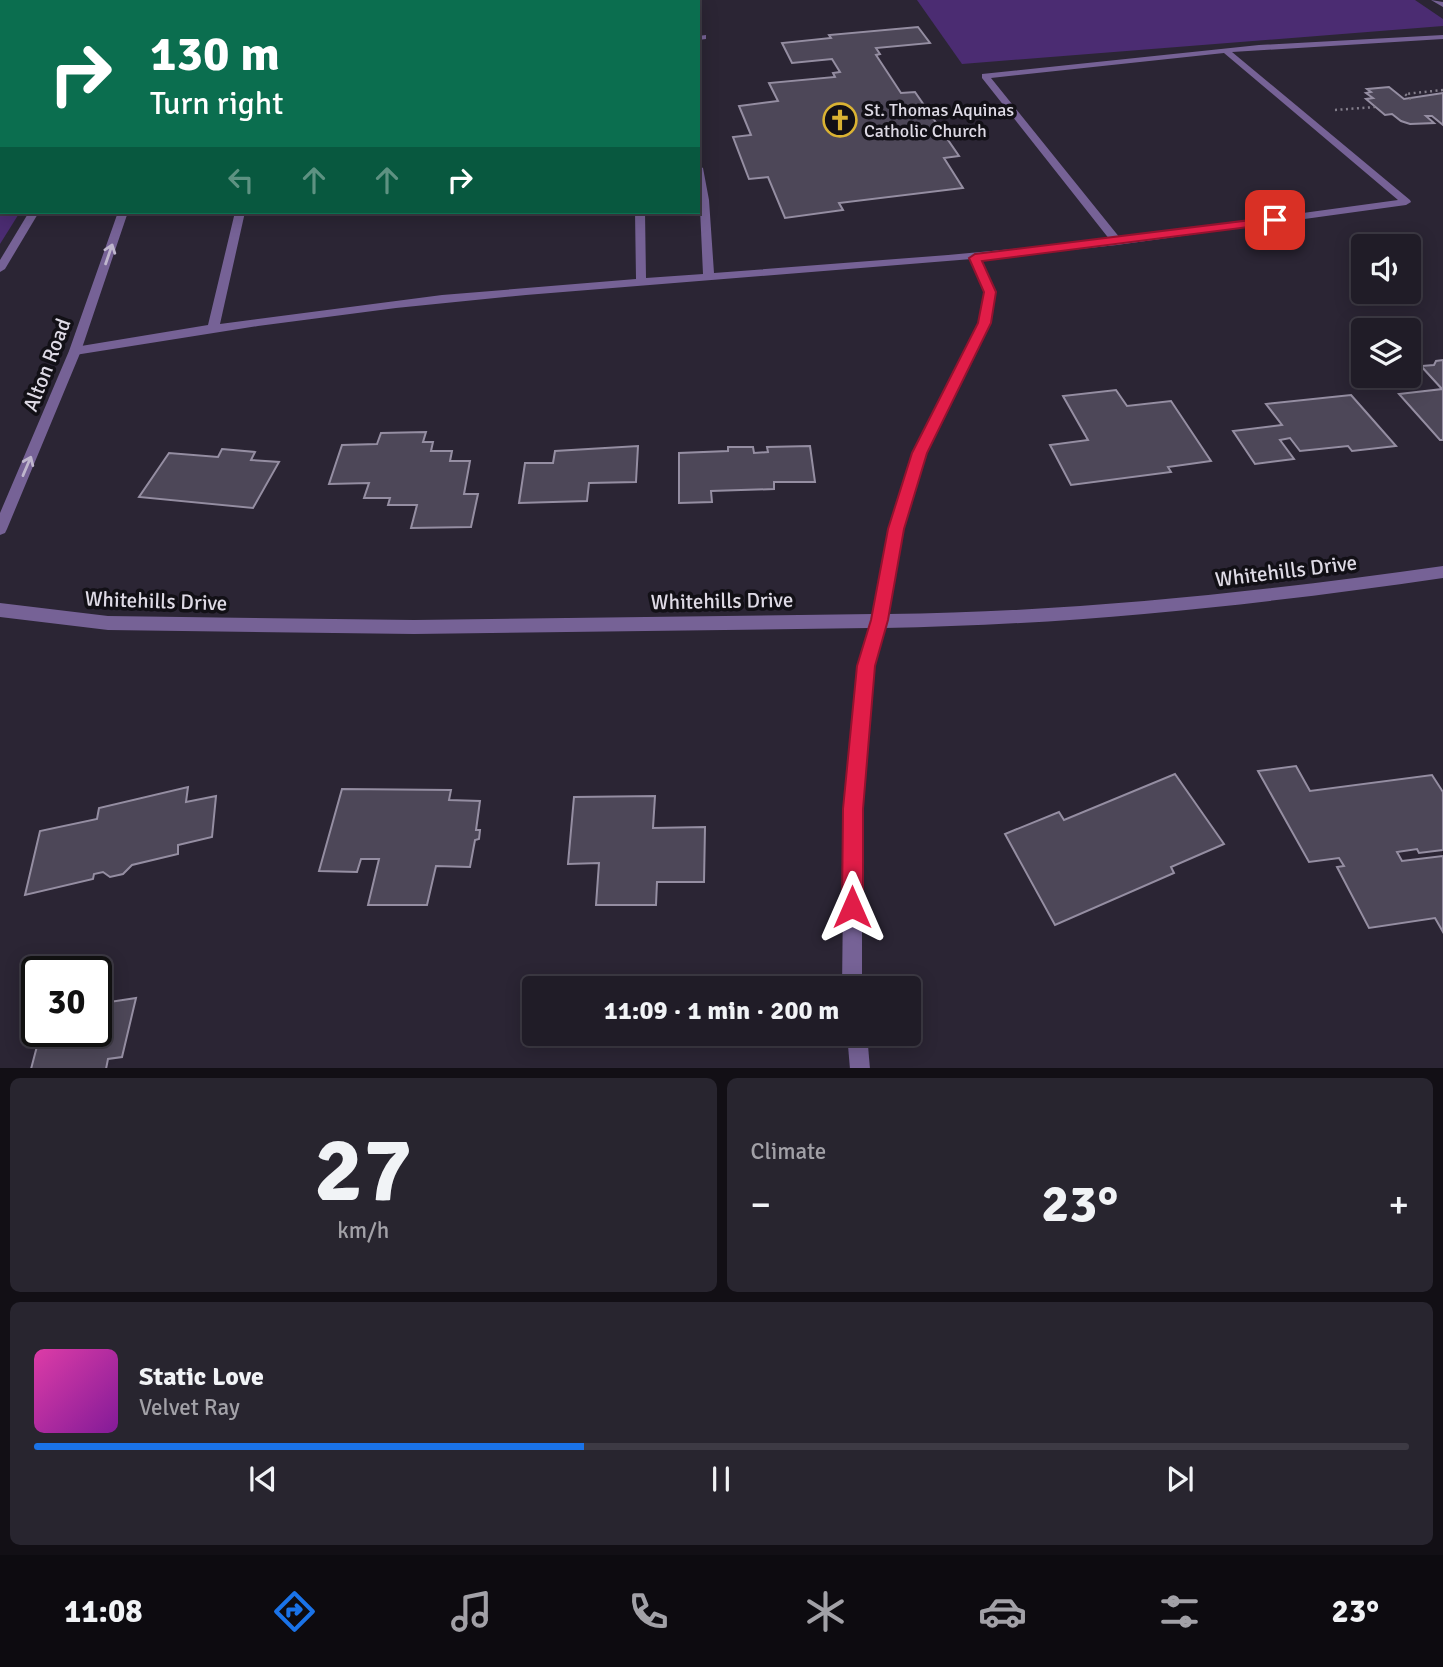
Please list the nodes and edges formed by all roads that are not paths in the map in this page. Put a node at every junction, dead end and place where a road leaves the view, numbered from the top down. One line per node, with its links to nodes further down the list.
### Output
1 (1435, 0): 2 (street)
2 (1443, 5)
3 (1443, 37): 4 (street)
4 (1226, 51): 10 (street); 10 (street)
5 (700, 179): 13 (street)
6 (33, 214): 12 (street)
7 (122, 214): 16 (street, Alton Road, one-way to 7)
8 (240, 214): 15 (street)
9 (640, 214): 14 (street)
10 (1117, 242): 11 (street)
11 (975, 258): 13 (street); 20 (street)
12 (0, 269)
13 (709, 277): 14 (street)
14 (641, 281): 15 (street)
15 (212, 330): 16 (street)
16 (75, 351): 17 (street, Alton Road, one-way to 16)
17 (0, 529)
18 (1443, 572): 20 (street, Whitehills Drive)
19 (0, 610): 20 (street, Whitehills Drive)
20 (879, 620): 21 (street)
21 (852, 976)
22 (858, 1046): 23 (street)
23 (860, 1068)

